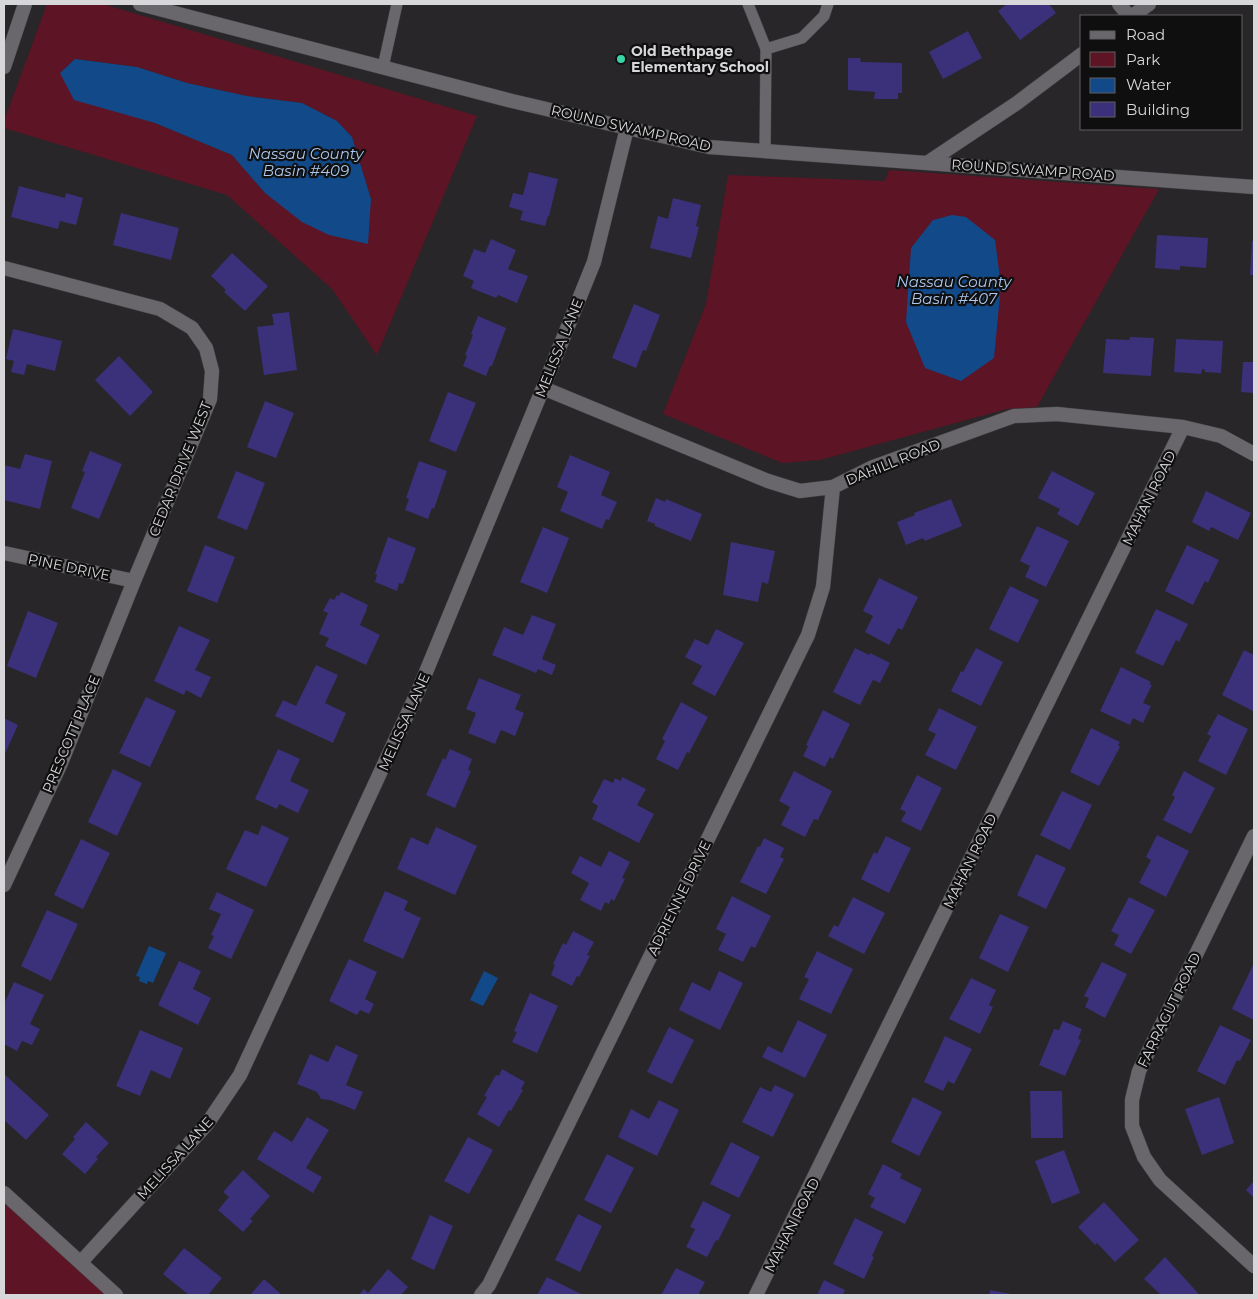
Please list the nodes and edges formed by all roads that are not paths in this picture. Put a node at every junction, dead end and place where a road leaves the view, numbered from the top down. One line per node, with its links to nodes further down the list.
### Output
1 (25, 4): 12 (street)
2 (140, 4): 13 (street, ROUND SWAMP ROAD)
3 (397, 4): 13 (lane)
4 (748, 4): 10 (lane)
5 (828, 4): 10 (lane)
6 (1119, 4): 8 (street)
7 (1149, 4): 9 (street)
8 (1130, 15)
9 (1132, 15)
10 (766, 48): 15 (lane)
11 (1080, 56): 16 (street)
12 (4, 67)
13 (383, 67): 14 (street, ROUND SWAMP ROAD)
14 (627, 128): 15 (street, ROUND SWAMP ROAD); 19 (street, MELISSA LANE)
15 (764, 151): 16 (street, ROUND SWAMP ROAD)
16 (927, 162): 17 (street, ROUND SWAMP ROAD)
17 (1254, 186)
18 (4, 268): 24 (street, CEDAR DRIVE WEST)
19 (543, 388): 22 (street, DAHILL ROAD); 28 (street, MELISSA LANE)
20 (1183, 427): 21 (street, DAHILL ROAD); 22 (street, DAHILL ROAD); 32 (street, MAHAN ROAD)
21 (1254, 454)
22 (833, 487): 31 (street, ADRIENNE DRIVE)
23 (4, 553): 24 (street, PINE DRIVE)
24 (134, 581): 26 (street, PRESCOTT PLACE)
25 (1254, 836): 29 (street, FARRAGUT ROAD)
26 (4, 885)
27 (4, 1193): 28 (street)
28 (81, 1262): 30 (street)
29 (1254, 1266)
30 (116, 1295)
31 (482, 1295)
32 (756, 1295)

